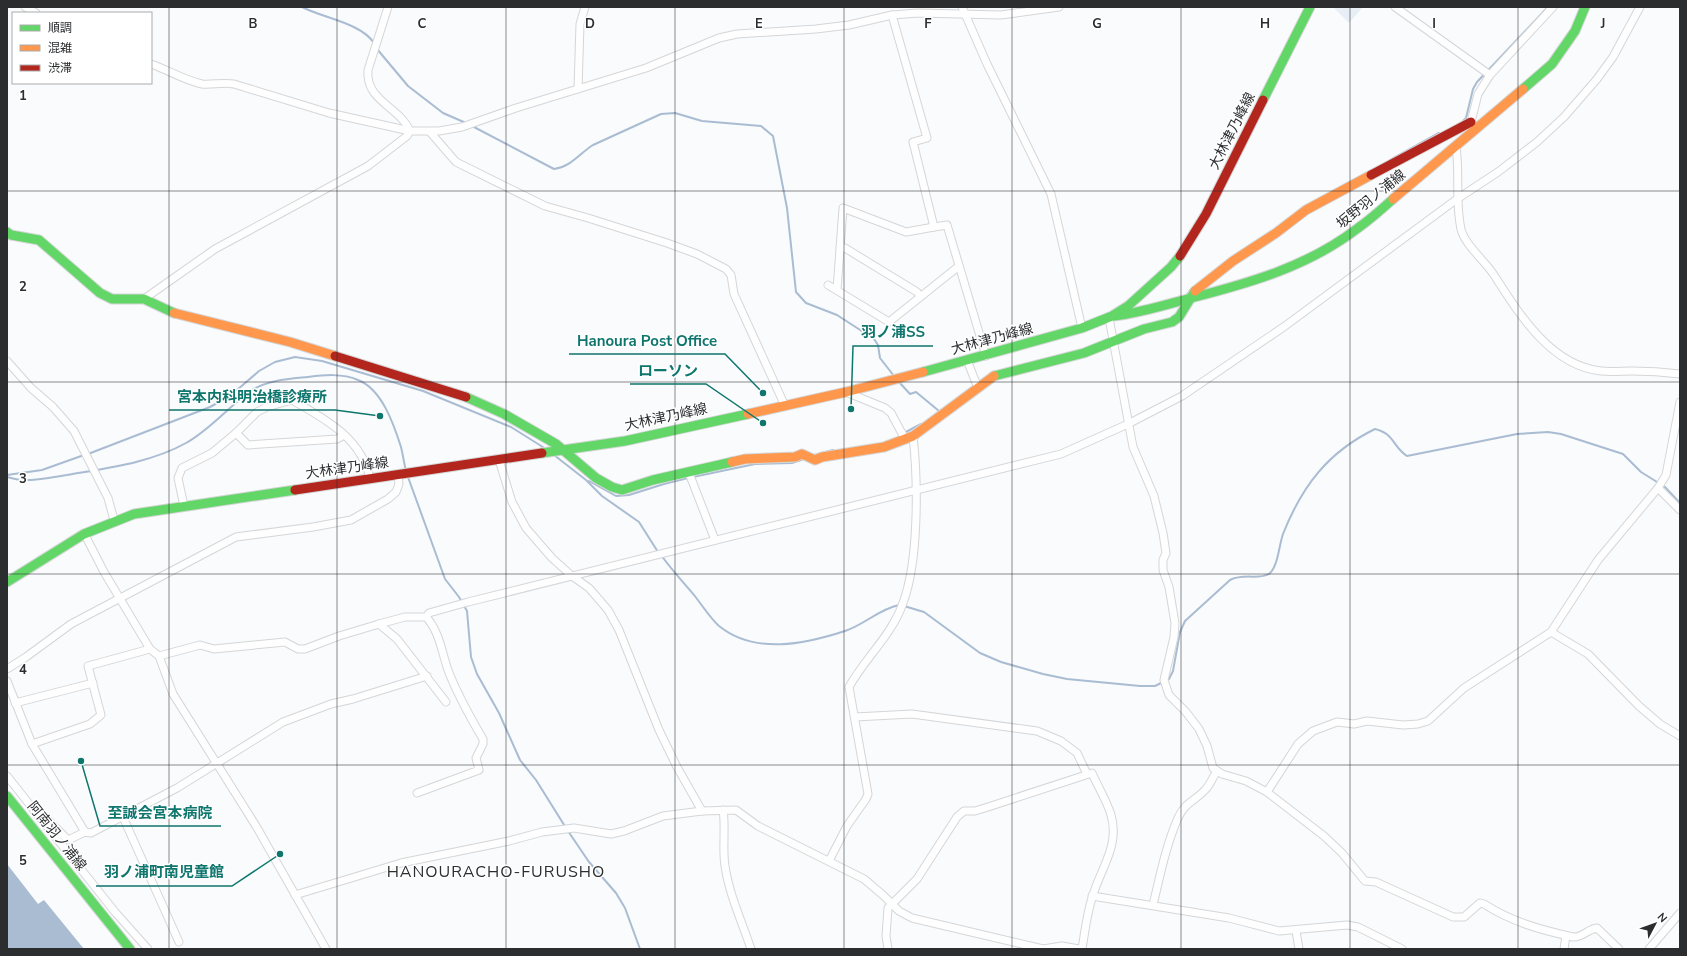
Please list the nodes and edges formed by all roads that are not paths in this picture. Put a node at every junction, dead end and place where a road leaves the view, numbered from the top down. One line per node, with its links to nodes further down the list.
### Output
1 (25, 7): 11 (street)
2 (388, 7): 17 (street)
3 (585, 7): 15 (street)
4 (1058, 7): 10 (street)
5 (1310, 7): 31 (main road, 大林津乃峰線)
6 (1396, 7): 14 (street)
7 (1553, 7): 14 (street)
8 (1585, 7): 18 (main road, 坂野羽ノ浦線)
9 (1640, 7): 21 (street)
10 (963, 10): 12 (street); 32 (street)
11 (34, 12)
12 (892, 15): 15 (street); 22 (street)
13 (152, 64): 17 (street)
14 (1490, 75): 16 (street)
15 (578, 89): 19 (street)
16 (1471, 122): 18 (street); 29 (main road)
17 (410, 131): 19 (street); 30 (street)
18 (1474, 131): 20 (main road, 坂野羽ノ浦線)
19 (430, 132): 41 (street)
20 (1456, 147): 21 (street); 29 (main road, 坂野羽ノ浦線)
21 (1457, 199): 37 (street); 42 (street)
22 (934, 227): 24 (street); 25 (street)
23 (7, 232): 30 (main road)
24 (840, 248): 27 (street); 28 (street)
25 (959, 266): 28 (street); 34 (street)
26 (828, 285): 27 (street)
27 (837, 290): 28 (street)
28 (920, 296)
29 (1189, 298): 31 (main road, 坂野羽ノ浦線); 33 (main road)
30 (144, 299): 46 (main road)
31 (1111, 317): 32 (main road, 大林津乃峰線); 33 (street)
32 (1082, 328): 34 (main road, 大林津乃峰線)
33 (1114, 338): 38 (main road); 42 (street)
34 (986, 356): 35 (main road, 大林津乃峰線)
35 (968, 360): 38 (street); 39 (main road, 大林津乃峰線)
36 (7, 361): 55 (street)
37 (1680, 374)
38 (978, 388): 45 (main road)
39 (846, 392): 41 (main road, 大林津乃峰線); 45 (street)
40 (1680, 402): 51 (street)
41 (786, 406): 46 (main road, 大林津乃峰線)
42 (1128, 424): 52 (street); 76 (street)
43 (236, 433): 44 (street); 44 (street); 53 (street)
44 (344, 435): 50 (street)
45 (909, 437): 49 (main road); 52 (street)
46 (559, 451): 47 (main road, 大林津乃峰線); 49 (main road)
47 (499, 460): 48 (main road, 大林津乃峰線); 58 (street)
48 (404, 474): 50 (main road, 大林津乃峰線); 60 (street)
49 (690, 476): 57 (street)
50 (370, 479): 53 (main road, 大林津乃峰線)
51 (1660, 486): 54 (street); 63 (street)
52 (916, 490): 57 (street); 72 (street)
53 (184, 506): 55 (main road, 大林津乃峰線)
54 (1680, 510)
55 (114, 520): 56 (main road, 大林津乃峰線)
56 (84, 533): 59 (main road, 大林津乃峰線); 60 (street)
57 (715, 540): 58 (street)
58 (572, 576): 61 (street); 84 (street)
59 (7, 582)
60 (120, 598): 64 (street); 66 (street)
61 (426, 617): 62 (street); 80 (street)
62 (379, 624): 65 (street); 67 (street)
63 (1551, 632): 73 (street); 79 (street)
64 (150, 649): 65 (street); 69 (street)
65 (159, 656): 75 (street)
66 (7, 669)
67 (427, 676): 70 (street); 75 (street)
68 (7, 681): 71 (street)
69 (93, 683): 71 (street); 74 (street)
70 (446, 702)
71 (15, 703): 74 (street)
72 (855, 717): 77 (street); 87 (street)
73 (1680, 736)
74 (32, 744): 86 (street)
75 (217, 762): 85 (street); 88 (street)
76 (1217, 771): 79 (street); 91 (street)
77 (1087, 774): 89 (street); 90 (street)
78 (7, 776): 83 (street)
79 (1268, 792): 94 (street)
80 (417, 793)
81 (7, 796): 96 (main road, 阿南羽ノ浦線)
82 (723, 810): 84 (street); 87 (street); 99 (street)
83 (34, 811): 86 (street); 97 (street)
84 (702, 811): 88 (street)
85 (123, 817): 86 (street); 95 (street)
86 (86, 832)
87 (829, 861): 90 (street)
88 (295, 895): 98 (street)
89 (1092, 896): 91 (street); 102 (street)
90 (892, 904): 100 (street); 101 (street)
91 (1153, 905): 93 (street)
92 (1680, 913): 107 (street)
93 (1296, 931): 103 (street); 104 (street)
94 (1566, 936): 105 (street); 106 (street)
95 (179, 942)
96 (130, 949)
97 (148, 949)
98 (326, 949)
99 (751, 949)
100 (888, 949)
101 (1079, 949)
102 (1082, 949)
103 (1299, 949)
104 (1402, 949)
105 (1564, 949)
106 (1619, 949)
107 (1649, 949)

